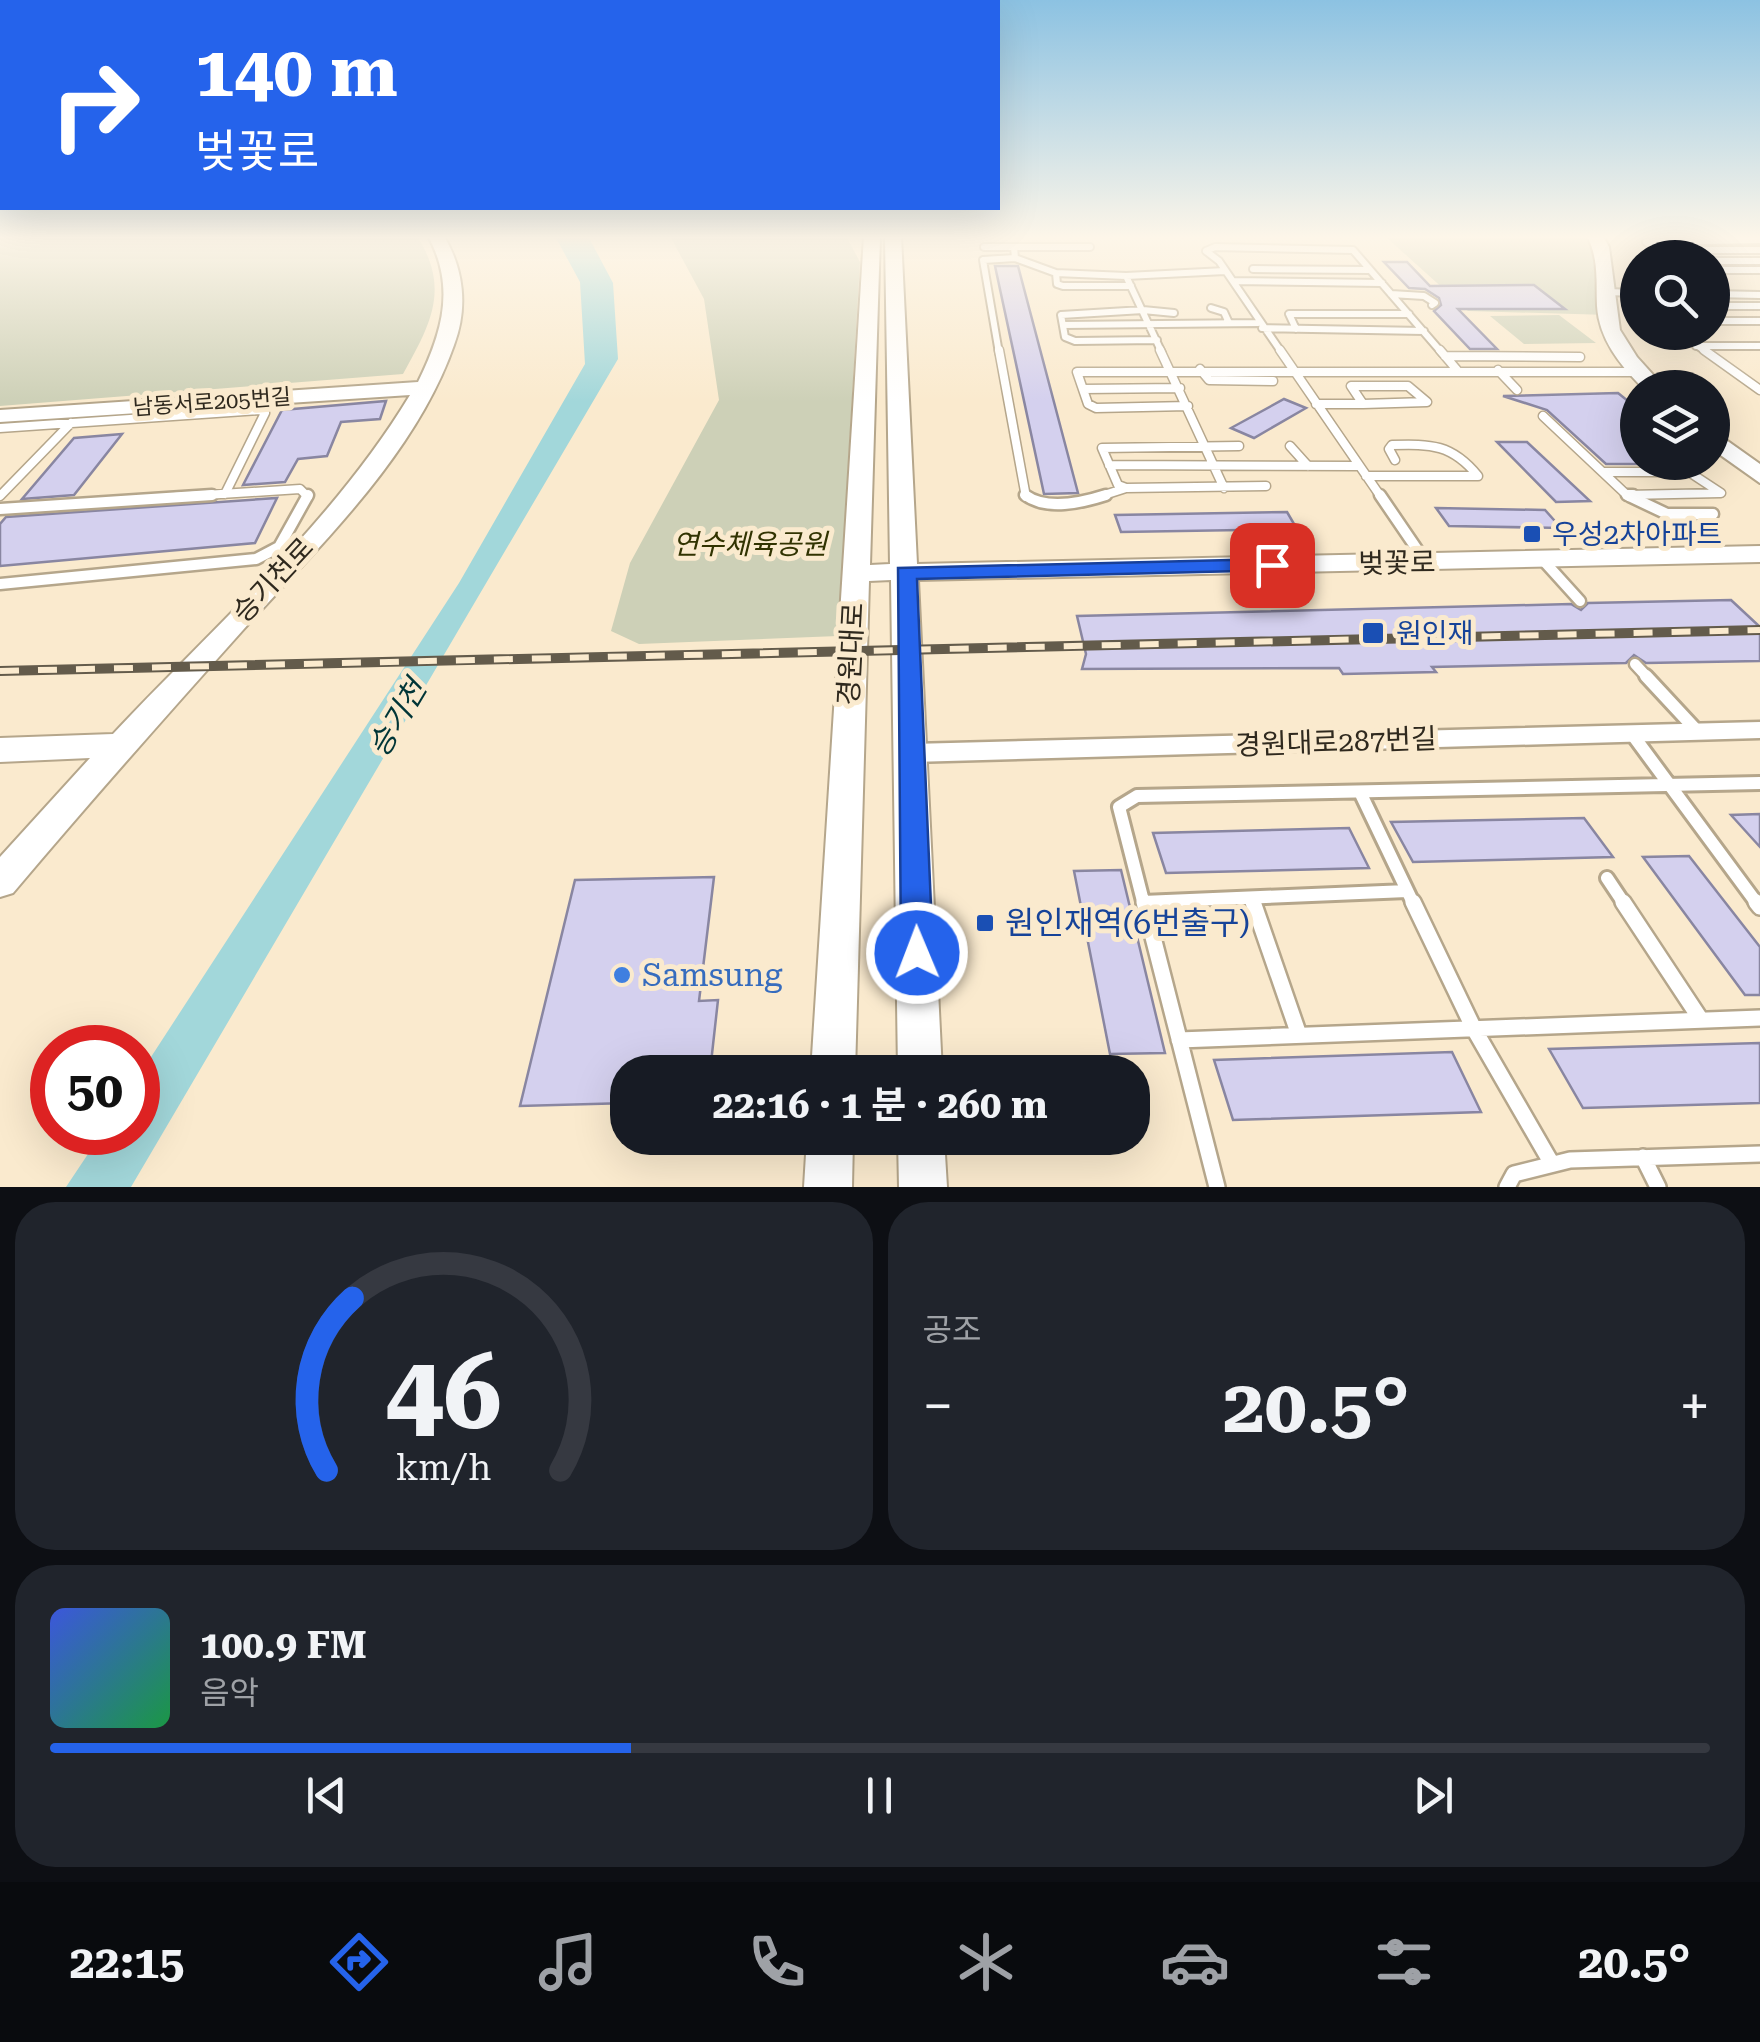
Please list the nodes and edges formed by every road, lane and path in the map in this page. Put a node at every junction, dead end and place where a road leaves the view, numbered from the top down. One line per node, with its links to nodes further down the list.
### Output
1 (455, 291): 46 (main road, 승기천로)
2 (882, 291): 82 (main road, 경원대로)
3 (885, 291): 81 (main road, 경원대로)
4 (989, 291): 71 (lane)
5 (1134, 291): 16 (lane)
6 (1239, 291): 26 (lane)
7 (1389, 291): 10 (lane)
8 (1607, 292): 9 (lane); 41 (main road)
9 (1620, 292)
10 (1391, 294): 13 (lane); 20 (lane)
11 (1730, 294): 12 (lane)
12 (1760, 295)
13 (1432, 305)
14 (1760, 306): 17 (lane)
15 (1211, 308): 23 (lane)
16 (1143, 310): 18 (lane); 24 (lane); 25 (lane)
17 (1730, 311)
18 (1174, 313)
19 (1380, 314): 20 (lane); 27 (lane); 28 (lane)
20 (1408, 314): 29 (lane)
21 (1730, 321): 22 (lane)
22 (1760, 321)
23 (1229, 323): 24 (lane); 26 (lane)
24 (1150, 324): 25 (lane); 30 (lane)
25 (1063, 325): 30 (lane)
26 (1260, 326): 27 (lane); 38 (lane)
27 (1296, 329): 28 (lane)
28 (1392, 330): 29 (lane)
29 (1424, 331): 34 (lane)
30 (1157, 340): 36 (lane)
31 (1730, 346): 32 (lane)
32 (1760, 346)
33 (1702, 350): 43 (lane)
34 (1446, 356): 35 (lane); 39 (lane)
35 (1580, 357)
36 (1172, 369): 37 (lane); 47 (lane); 48 (lane)
37 (1200, 369): 38 (lane); 45 (lane)
38 (1291, 370): 39 (lane); 51 (lane)
39 (1457, 370): 40 (lane)
40 (1497, 370): 42 (lane); 49 (lane)
41 (1635, 370)
42 (1620, 372)
43 (1742, 378): 44 (lane); 50 (lane)
44 (1760, 378)
45 (1273, 380)
46 (424, 388): 54 (main road, 남동서로205번길); 89 (main road, 승기천로)
47 (1180, 388): 48 (lane); 53 (lane)
48 (1083, 389): 53 (lane)
49 (1517, 390)
50 (1760, 390)
51 (1316, 404): 52 (lane); 66 (lane)
52 (1363, 404): 52 (lane)
53 (1188, 406): 58 (lane)
54 (0, 416)
55 (1543, 416): 67 (lane)
56 (70, 424): 57 (lane); 73 (lane); 75 (lane)
57 (0, 428)
58 (1206, 445): 59 (lane); 63 (lane); 64 (lane)
59 (1239, 446)
60 (1290, 446): 65 (lane)
61 (1730, 451): 69 (main road)
62 (1396, 460): 68 (lane)
63 (1214, 465): 64 (lane); 65 (lane); 72 (lane)
64 (1110, 466): 71 (lane)
65 (1308, 466): 66 (lane)
66 (1358, 466): 68 (lane)
67 (1604, 472): 74 (lane); 74 (lane)
68 (1366, 476): 80 (lane)
69 (1760, 476)
70 (1266, 486): 72 (lane)
71 (1126, 488): 72 (lane)
72 (1224, 488)
73 (225, 494): 76 (lane); 83 (lane)
74 (1627, 494): 77 (lane)
75 (0, 496)
76 (0, 509)
77 (1712, 514)
78 (1760, 554): 79 (main road, 벚꽃로)
79 (1542, 559): 80 (main road, 벚꽃로); 84 (lane)
80 (1425, 562): 81 (main road, 벚꽃로)
81 (906, 573): 82 (main road, 벚꽃로); 91 (main road, 경원대로)
82 (854, 574): 106 (main road, 경원대로)
83 (0, 584)
84 (1580, 601)
85 (1635, 664): 87 (lane)
86 (1760, 730): 87 (street, 경원대로287번길)
87 (1698, 732): 88 (street, 경원대로287번길)
88 (1632, 734): 91 (street, 경원대로287번길); 93 (lane)
89 (121, 745): 90 (main road); 96 (main road, 승기천로)
90 (0, 750)
91 (912, 753): 107 (main road, 경원대로)
92 (1760, 782): 93 (lane)
93 (1668, 784): 94 (lane); 100 (lane)
94 (1360, 792): 97 (lane); 99 (lane)
95 (1607, 878): 102 (lane)
96 (0, 882)
97 (1408, 890): 98 (lane); 103 (lane)
98 (1252, 898): 99 (lane); 104 (lane)
99 (1143, 902): 105 (lane)
100 (1760, 907)
101 (1760, 1018): 102 (lane)
102 (1701, 1020): 103 (lane)
103 (1474, 1029): 104 (lane); 112 (lane)
104 (1299, 1035): 105 (lane)
105 (1179, 1040): 116 (lane)
106 (834, 1055)
107 (920, 1055)
108 (1760, 1154): 111 (lane)
109 (829, 1155): 114 (main road)
110 (922, 1155): 115 (main road)
111 (1643, 1158): 112 (lane); 117 (lane)
112 (1552, 1164): 113 (lane)
113 (1514, 1183)
114 (828, 1187)
115 (923, 1187)
116 (1217, 1187)
117 (1658, 1187)

